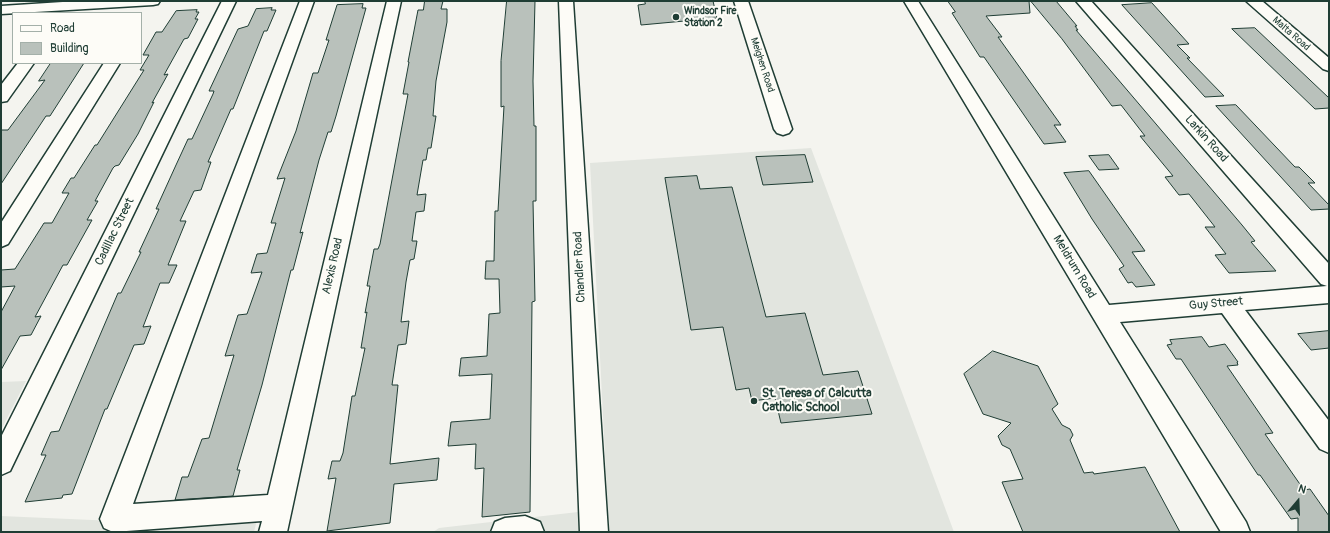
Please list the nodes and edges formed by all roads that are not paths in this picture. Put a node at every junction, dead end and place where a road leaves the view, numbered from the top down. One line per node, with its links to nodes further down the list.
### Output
1 (151, 1): 10 (street); 12 (street)
2 (229, 1): 24 (street, Cadillac Street)
3 (307, 1): 25 (street)
4 (394, 1): 25 (street, Alexis Road)
5 (566, 1): 29 (street, Chandler Road)
6 (741, 1): 17 (street, Meighen Road)
7 (911, 1): 22 (street, Meldrum Road)
8 (1083, 1): 19 (street, Larkin Road)
9 (1253, 1): 15 (street, Malta Road)
10 (69, 7): 11 (street)
11 (1, 10)
12 (142, 14)
13 (25, 64): 16 (street)
14 (111, 64): 18 (street)
15 (1329, 66)
16 (1, 96)
17 (783, 129)
18 (1, 239)
19 (1329, 278)
20 (1329, 294): 21 (street, Guy Street)
21 (1227, 303): 22 (street, Guy Street); 23 (street)
22 (1103, 315): 30 (street, Meldrum Road)
23 (1329, 441)
24 (1, 463)
25 (279, 507): 26 (street, Alexis Road)
26 (273, 532)
27 (505, 532): 28 (street)
28 (530, 532)
29 (594, 532)
30 (1236, 532)

